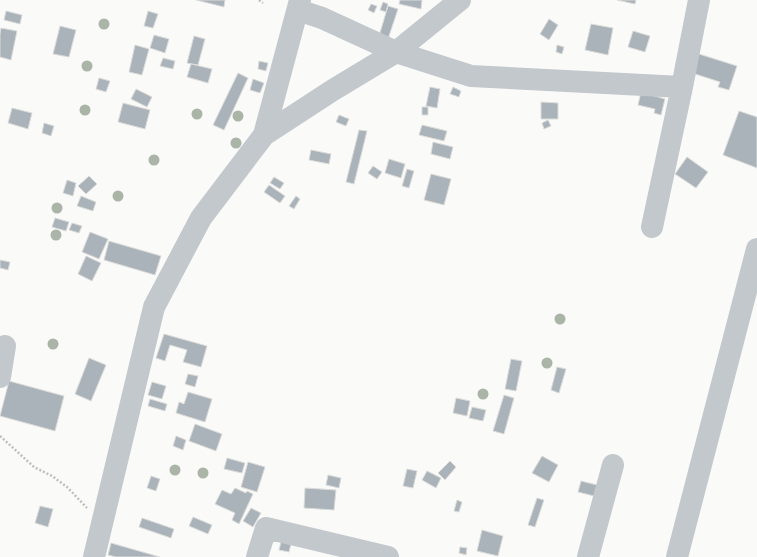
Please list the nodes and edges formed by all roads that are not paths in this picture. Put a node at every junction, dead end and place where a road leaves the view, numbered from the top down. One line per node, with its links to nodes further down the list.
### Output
1 (460, 0): 4 (street)
2 (699, 0): 5 (street)
3 (299, 5): 4 (street); 6 (street)
4 (396, 52): 5 (street); 6 (street)
5 (682, 86): 7 (street)
6 (264, 135): 12 (street)
7 (652, 227)
8 (757, 249): 16 (street)
9 (5, 346): 10 (street)
10 (0, 377)
11 (613, 465): 15 (street)
12 (94, 557)
13 (257, 557): 14 (street)
14 (388, 557)
15 (588, 557)
16 (677, 557)

